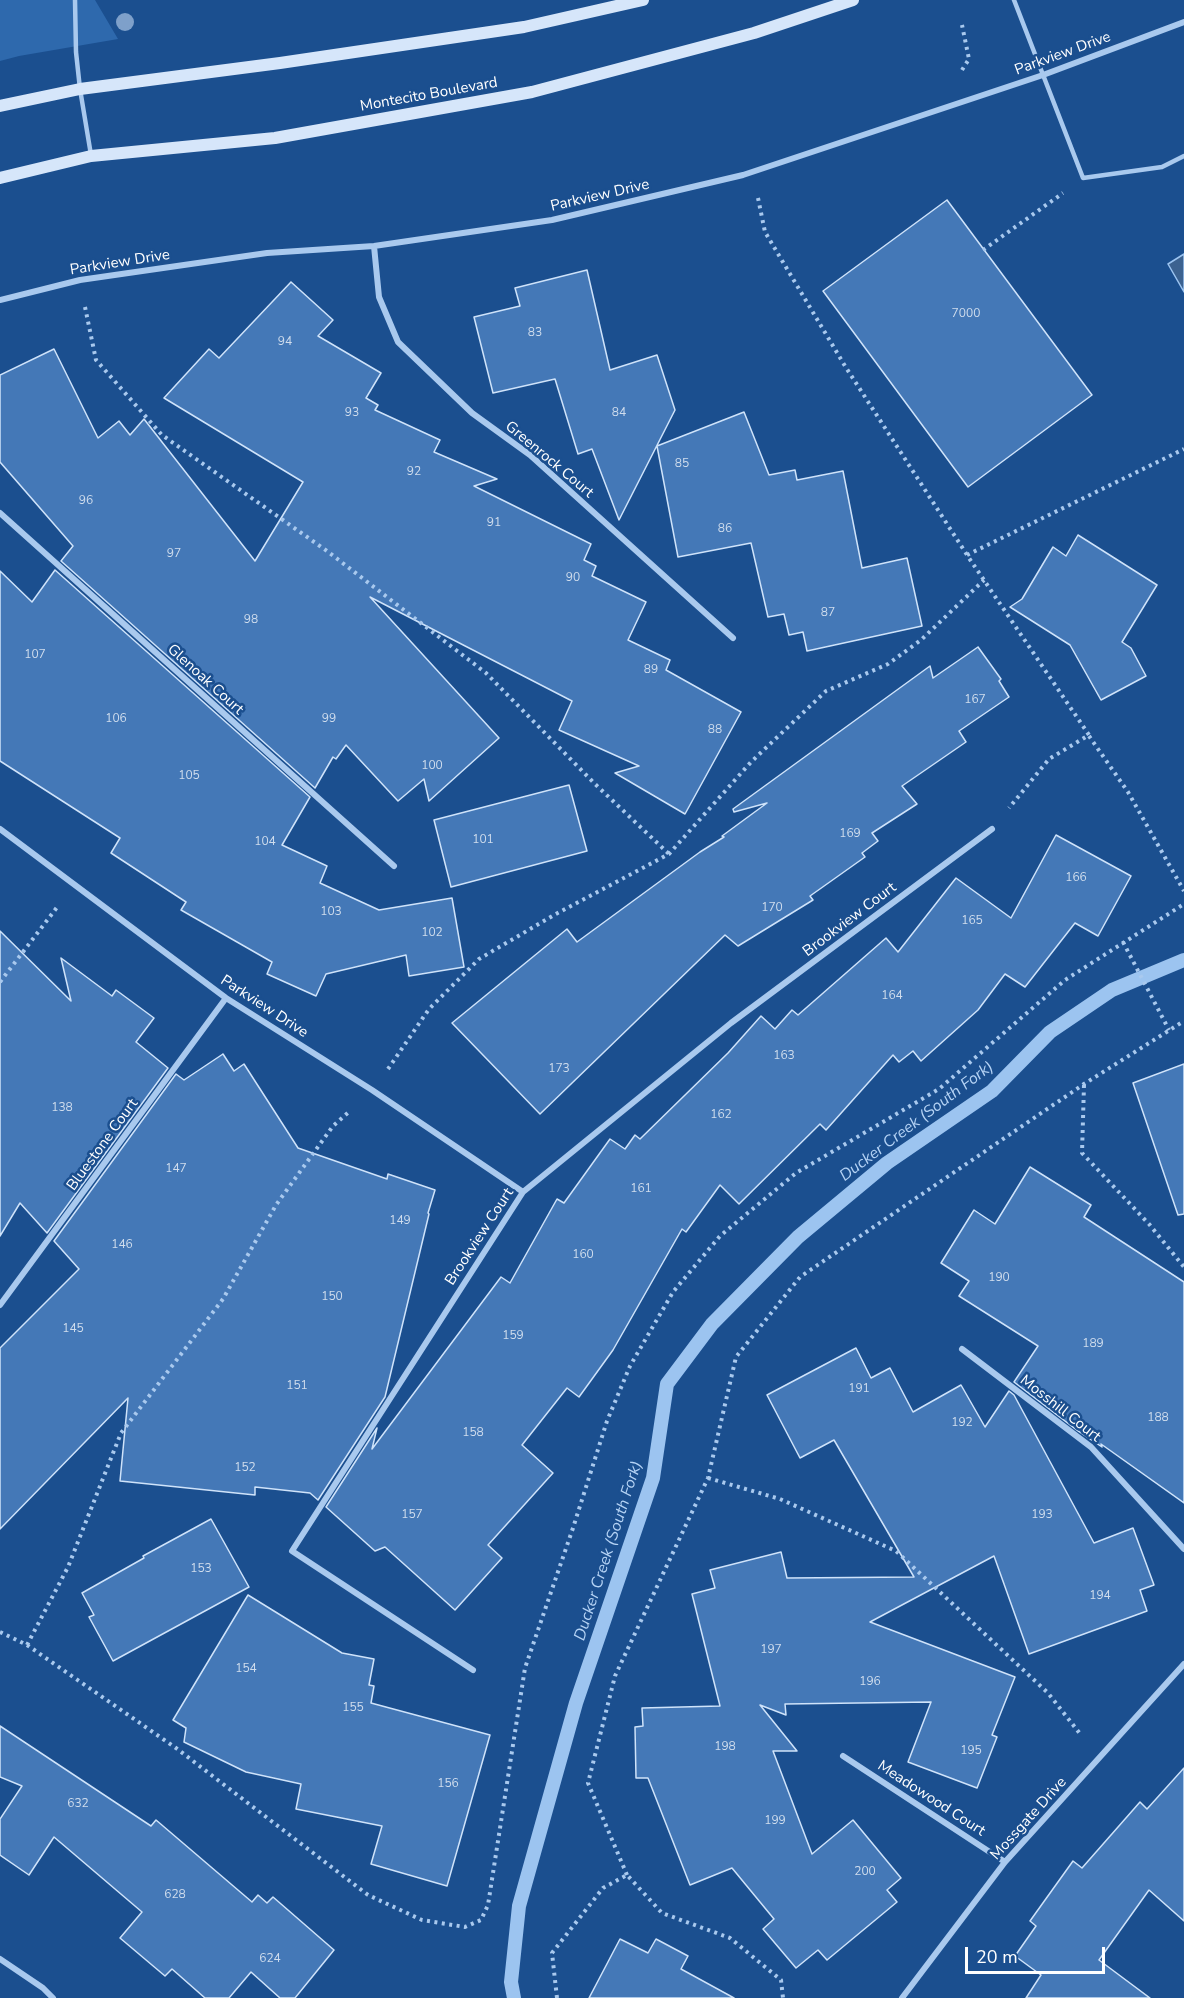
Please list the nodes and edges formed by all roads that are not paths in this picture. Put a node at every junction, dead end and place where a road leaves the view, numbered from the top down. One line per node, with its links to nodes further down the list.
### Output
1 (75, 0): 7 (lane)
2 (643, 0): 7 (main road)
3 (854, 0): 9 (main road, Montecito Boulevard)
4 (1014, 0): 6 (lane)
5 (1184, 22): 6 (street, Parkview Drive)
6 (1043, 75): 10 (lane); 12 (street, Parkview Drive)
7 (80, 89): 8 (main road); 9 (lane)
8 (0, 106)
9 (91, 156): 11 (main road, Montecito Boulevard)
10 (1184, 156)
11 (0, 178)
12 (374, 246): 13 (street, Parkview Drive); 15 (street, Greenrock Court)
13 (0, 300)
14 (0, 513): 18 (street, Glenoak Court)
15 (733, 638)
16 (992, 829): 20 (street, Brookview Court)
17 (0, 830): 19 (street, Parkview Drive)
18 (394, 866)
19 (226, 998): 20 (street, Parkview Drive); 21 (street, Bluestone Court)
20 (523, 1192): 25 (street, Brookview Court)
21 (0, 1305)
22 (962, 1349): 23 (street, Mosshill Court)
23 (1184, 1549)
24 (1184, 1664): 27 (street, Mossgate Drive)
25 (472, 1670)
26 (843, 1755): 27 (street, Meadowood Court)
27 (1005, 1862): 30 (street, Mossgate Drive)
28 (0, 1959): 29 (street)
29 (53, 1998)
30 (902, 1998)

